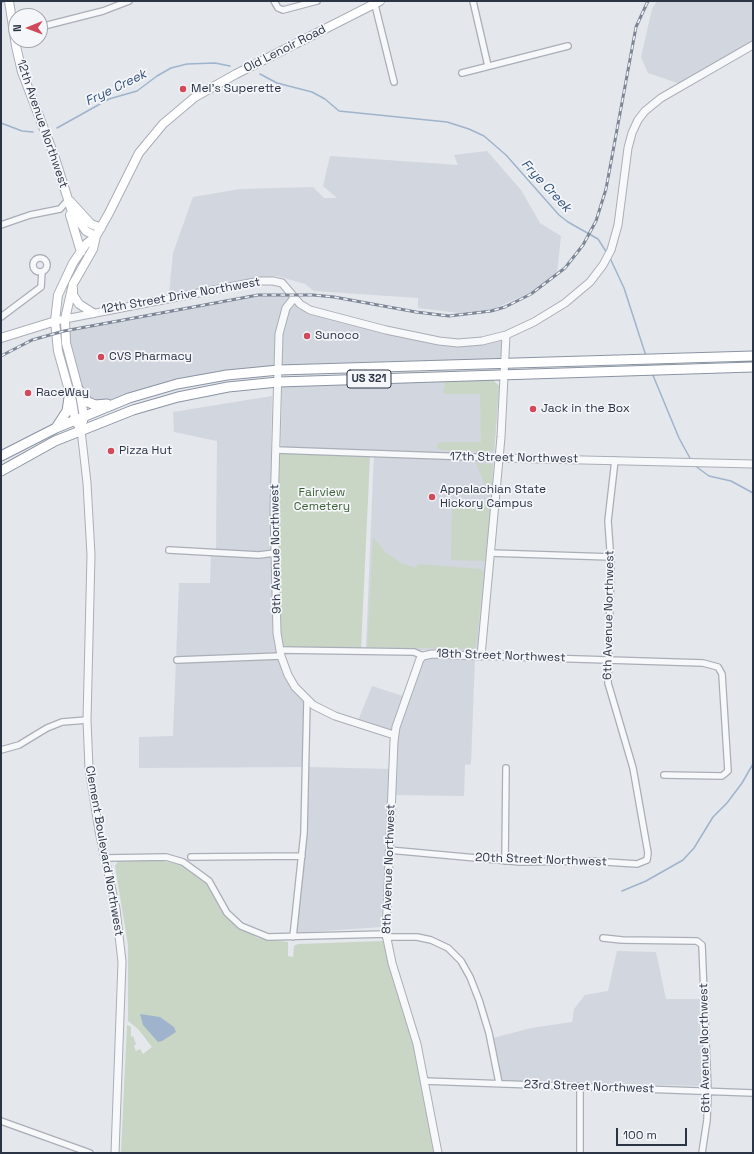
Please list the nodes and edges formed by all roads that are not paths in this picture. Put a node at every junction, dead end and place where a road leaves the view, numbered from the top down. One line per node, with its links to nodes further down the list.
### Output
1 (129, 1): 6 (street)
2 (274, 1): 3 (street)
3 (317, 1)
4 (473, 1): 10 (street)
5 (376, 2): 12 (street); 15 (main road, Old Lenoir Road)
6 (48, 25)
7 (753, 45): 25 (street, 12th Street Drive Northwest)
8 (568, 46): 10 (street)
9 (18, 48): 13 (main road, 12th Avenue Northwest)
10 (488, 66): 11 (street)
11 (462, 73)
12 (394, 82)
13 (68, 200): 14 (street); 15 (main road, 12th Avenue Northwest); 16 (main road, 12th Avenue Northwest); 17 (main road, 12th Avenue Northwest)
14 (1, 225)
15 (101, 228): 16 (main road, Old Lenoir Road)
16 (96, 236): 17 (main road, Old Lenoir Road); 19 (main road, Old Lenoir Road)
17 (81, 252): 24 (main road, Old Lenoir Road)
18 (42, 272): 22 (street)
19 (73, 284): 21 (main road); 23 (main road, Old Lenoir Road)
20 (294, 298): 21 (street, 12th Street Drive Northwest); 25 (street, 12th Street Drive Northwest); 30 (street, 9th Avenue Northwest)
21 (93, 313): 23 (street, 12th Street Drive Northwest)
22 (1, 317)
23 (65, 319): 24 (main road, 12th Street Drive Northwest); 31 (main road, Clement Boulevard Northwest)
24 (55, 321): 26 (main road); 33 (main road, Clement Boulevard Northwest)
25 (506, 335): 28 (street)
26 (2, 337)
27 (753, 356): 28 (highway, US 321)
28 (505, 362): 30 (highway, US 321); 32 (street)
29 (753, 368): 32 (highway, US 321)
30 (279, 370): 34 (street, 9th Avenue Northwest); 36 (highway, US 321)
31 (74, 373): 33 (street); 35 (main road, Clement Boulevard Northwest)
32 (505, 374): 34 (highway, US 321); 42 (street)
33 (66, 378): 35 (main road, Clement Boulevard Northwest)
34 (278, 382): 39 (highway, US 321); 40 (street, 9th Avenue Northwest)
35 (74, 390): 36 (highway); 37 (main road, Clement Boulevard Northwest); 38 (highway)
36 (122, 401): 37 (highway, US 321)
37 (80, 418): 38 (highway, US 321); 39 (main road, Clement Boulevard Northwest)
38 (56, 428): 41 (highway, US 321)
39 (81, 430): 45 (highway, US 321); 56 (street, Clement Boulevard Northwest)
40 (276, 450): 42 (street, 17th Street Northwest); 48 (street, 9th Avenue Northwest)
41 (1, 456)
42 (498, 458): 43 (street, 17th Street Northwest); 47 (street)
43 (615, 460): 44 (street, 17th Street Northwest); 49 (street, 6th Avenue Northwest)
44 (753, 464)
45 (1, 471)
46 (169, 550): 48 (street)
47 (490, 553): 49 (street); 52 (street)
48 (275, 554): 50 (street, 9th Avenue Northwest)
49 (611, 557): 54 (street, 6th Avenue Northwest)
50 (281, 653): 51 (street, 18th Street Northwest); 53 (street, 18th Street Northwest); 55 (street, 9th Avenue Northwest)
51 (423, 656): 52 (street, 18th Street Northwest); 57 (street, 8th Avenue Northwest)
52 (481, 656): 54 (street, 18th Street Northwest)
53 (177, 660)
54 (608, 660): 60 (street, 18th Street Northwest); 66 (street, 6th Avenue Northwest)
55 (307, 701): 57 (street, 9th Avenue Northwest); 62 (street)
56 (87, 720): 58 (street); 64 (street, Clement Boulevard Northwest)
57 (394, 735): 61 (street, 8th Avenue Northwest)
58 (1, 750)
59 (506, 768): 65 (street)
60 (664, 775)
61 (389, 850): 65 (street, 20th Street Northwest); 67 (street, 8th Avenue Northwest)
62 (302, 856): 63 (street); 68 (street)
63 (191, 857)
64 (106, 858): 68 (street); 77 (street, Clement Boulevard Northwest)
65 (505, 861): 66 (street, 20th Street Northwest)
66 (645, 862)
67 (386, 936): 68 (street); 70 (street, 8th Avenue Northwest); 71 (street)
68 (293, 937)
69 (603, 938): 73 (street, 6th Avenue Northwest)
70 (424, 1082): 71 (street, 23rd Street Northwest); 78 (street, 8th Avenue Northwest)
71 (499, 1083): 72 (street, 23rd Street Northwest)
72 (580, 1086): 73 (street, 23rd Street Northwest); 79 (street)
73 (708, 1091): 74 (street, 23rd Street Northwest); 80 (street, 6th Avenue Northwest)
74 (753, 1093)
75 (1, 1121): 76 (street)
76 (90, 1153)
77 (115, 1153)
78 (438, 1153)
79 (580, 1153)
80 (702, 1153)

